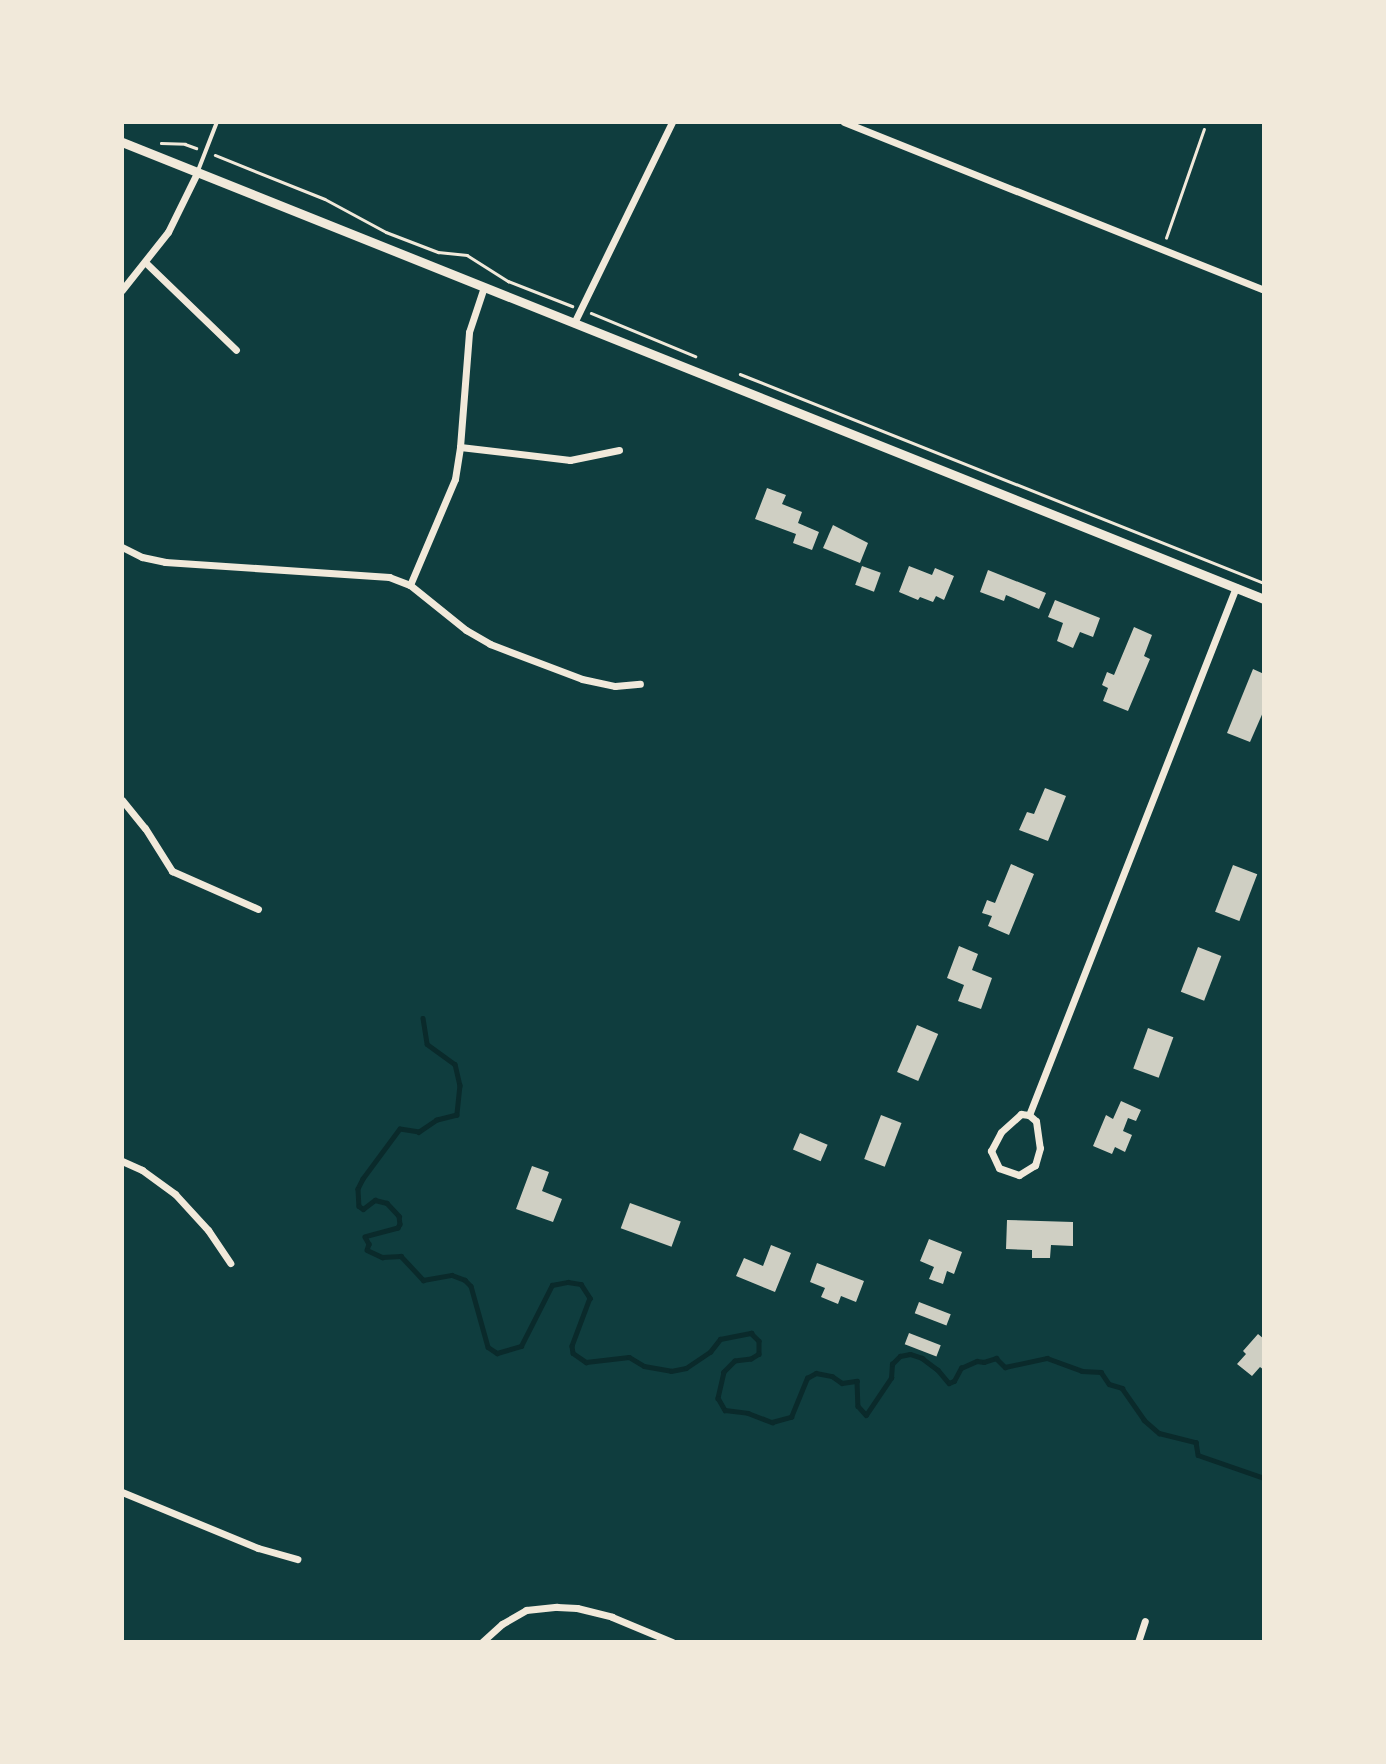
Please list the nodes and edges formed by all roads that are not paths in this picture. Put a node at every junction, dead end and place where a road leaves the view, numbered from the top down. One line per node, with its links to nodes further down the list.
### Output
1 (217, 122): 5 (lane)
2 (672, 122): 10 (street)
3 (844, 122): 9 (street)
4 (122, 142): 5 (street)
5 (197, 173): 6 (street); 7 (street)
6 (146, 263): 8 (street); 11 (street)
7 (484, 287): 10 (street); 12 (street)
8 (122, 290)
9 (1264, 290)
10 (574, 323): 16 (street)
11 (236, 349)
12 (460, 447): 13 (street); 15 (street)
13 (619, 450)
14 (122, 547): 15 (street)
15 (410, 585): 18 (street)
16 (1236, 587): 17 (street); 21 (street)
17 (1264, 598)
18 (640, 684)
19 (122, 800): 20 (street)
20 (258, 909)
21 (1029, 1115): 21 (street)
22 (122, 1161): 23 (street)
23 (230, 1263)
24 (122, 1492): 25 (street)
25 (297, 1559)
26 (1146, 1621): 29 (street)
27 (668, 1640): 28 (street)
28 (482, 1642)
29 (1138, 1642)

